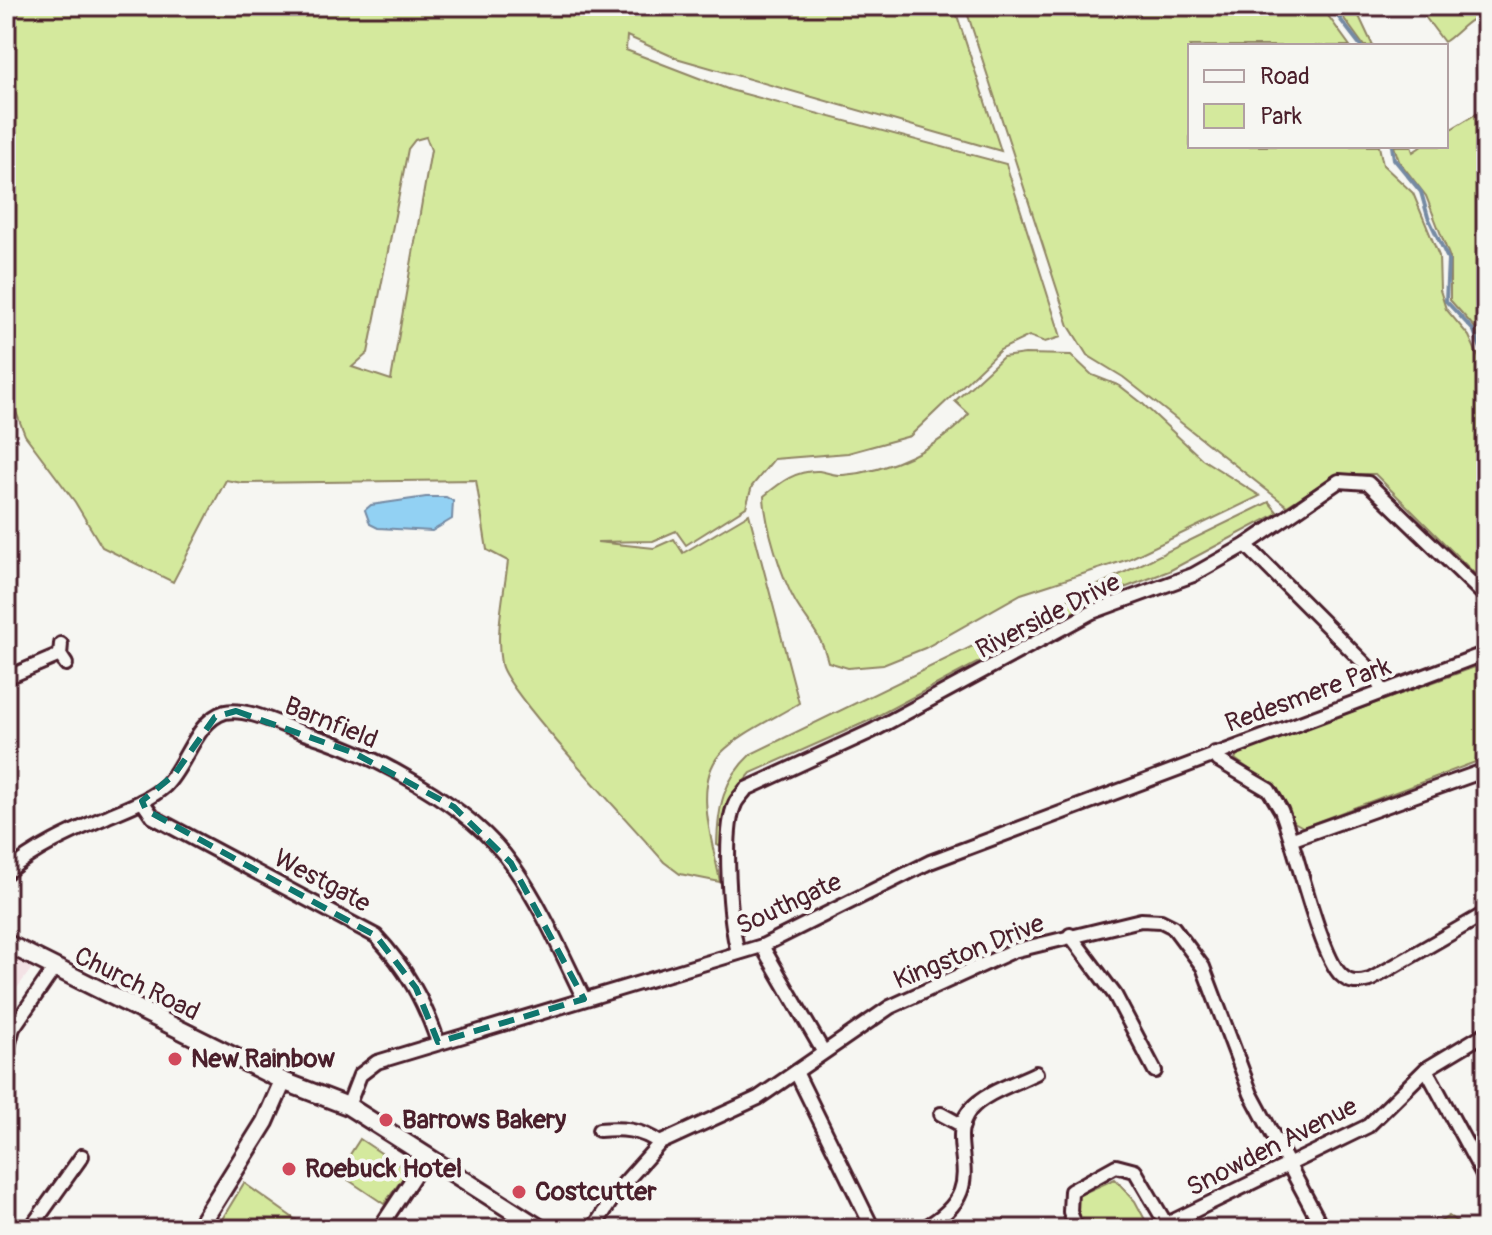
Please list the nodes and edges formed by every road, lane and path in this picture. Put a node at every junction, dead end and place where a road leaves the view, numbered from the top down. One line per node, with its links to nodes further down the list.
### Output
1 (1246, 545): 2 (street, Riverside Drive); 6 (street); 16 (street, Riverside Drive)
2 (1486, 597)
3 (1486, 653): 6 (street, Redesmere Park)
4 (63, 654): 5 (street)
5 (6, 678)
6 (1383, 691): 7 (street, Redesmere Park)
7 (1215, 753): 10 (street, Redesmere Park); 15 (street, Southgate)
8 (1486, 770): 10 (street)
9 (142, 801): 11 (street, Barnfield); 18 (street, Barnfield); 21 (street, Westgate)
10 (1293, 839): 12 (street, Redesmere Park)
11 (6, 873)
12 (1486, 913)
13 (1070, 935): 22 (street, Kingston Drive); 25 (street); 36 (street, Kingston Drive)
14 (6, 943): 17 (main road, Church Road)
15 (762, 946): 16 (street, Southgate); 22 (street)
16 (738, 952): 18 (street, Southgate)
17 (53, 970): 19 (street); 28 (main road, Church Road)
18 (584, 999): 21 (street, Southgate)
19 (10, 1029): 23 (street)
20 (1486, 1033): 24 (street, Snowden Avenue)
21 (438, 1042): 29 (street, Southgate)
22 (823, 1051): 26 (street, Kingston Drive)
23 (6, 1054)
24 (1426, 1069): 36 (street, Snowden Avenue); 37 (street)
25 (1155, 1071)
26 (796, 1072): 33 (street, Kingston Drive); 45 (street)
27 (1036, 1073): 31 (street)
28 (283, 1081): 29 (main road, Church Road); 41 (main road)
29 (348, 1106): 34 (main road, Church Road)
30 (941, 1114): 31 (street)
31 (963, 1126): 46 (street)
32 (599, 1130): 33 (street)
33 (660, 1143): 44 (street, Kingston Drive)
34 (428, 1155): 38 (main road, Church Road); 42 (street)
35 (82, 1156): 40 (street)
36 (1289, 1163): 39 (street, Snowden Avenue); 48 (street, Kingston Drive)
37 (1486, 1180)
38 (516, 1222): 43 (main road, Church Road)
39 (1168, 1227): 47 (street, Snowden Avenue)
40 (30, 1229)
41 (198, 1229)
42 (379, 1229)
43 (541, 1229)
44 (593, 1229)
45 (873, 1229)
46 (922, 1229)
47 (1077, 1229)
48 (1323, 1229)

